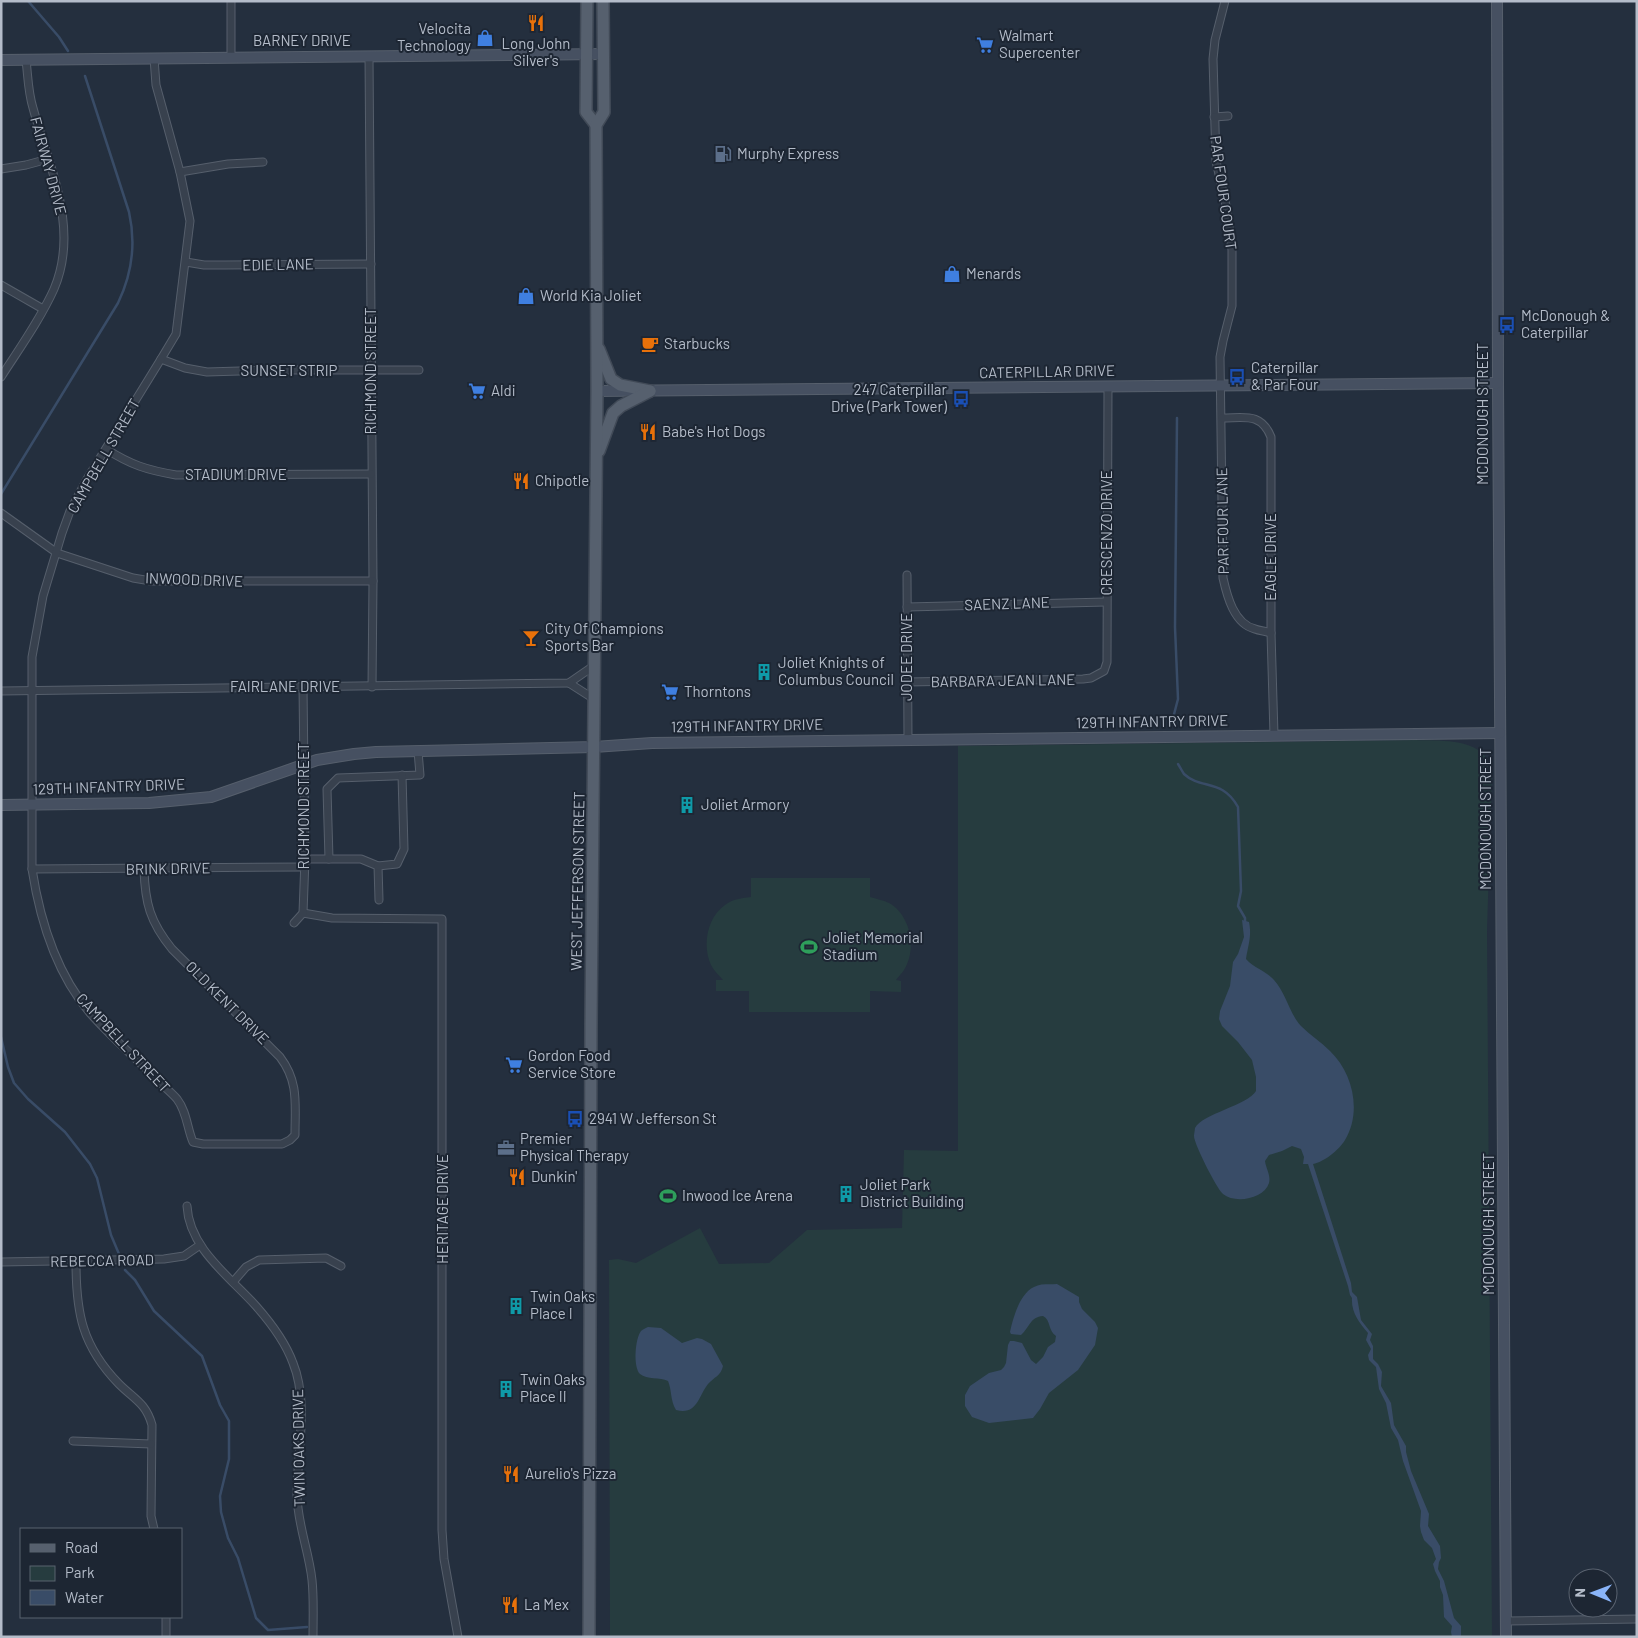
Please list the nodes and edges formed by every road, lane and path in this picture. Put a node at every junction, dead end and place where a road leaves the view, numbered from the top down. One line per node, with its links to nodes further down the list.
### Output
1 (231, 1): 9 (street)
2 (587, 1): 6 (main road, WEST JEFFERSON STREET)
3 (603, 1): 7 (main road, WEST JEFFERSON STREET)
4 (1225, 1): 14 (street, PAR FOUR COURT)
5 (1497, 1): 29 (street, MCDONOUGH STREET)
6 (587, 54): 7 (street, BARNEY DRIVE); 8 (street, BARNEY DRIVE); 15 (main road, WEST JEFFERSON STREET)
7 (604, 54): 15 (main road, WEST JEFFERSON STREET)
8 (369, 56): 9 (street, BARNEY DRIVE); 21 (street, RICHMOND STREET)
9 (231, 57): 10 (street, BARNEY DRIVE)
10 (154, 58): 12 (street, BARNEY DRIVE); 19 (street, CAMPBELL STREET)
11 (1, 60): 12 (street, BARNEY DRIVE)
12 (26, 60): 16 (street, FAIRWAY DRIVE)
13 (1228, 116): 14 (street)
14 (1214, 117): 30 (street, PAR FOUR COURT)
15 (596, 125): 24 (main road, WEST JEFFERSON STREET)
16 (48, 159): 18 (street); 23 (street, FAIRWAY DRIVE)
17 (263, 162): 19 (street)
18 (1, 168)
19 (180, 172): 20 (street, CAMPBELL STREET)
20 (186, 262): 21 (street, EDIE LANE); 25 (street, CAMPBELL STREET)
21 (371, 264): 27 (street, RICHMOND STREET)
22 (1, 285): 23 (street)
23 (43, 309): 28 (street, FAIRWAY DRIVE)
24 (597, 342): 32 (main road, WEST JEFFERSON STREET); 33 (main road)
25 (161, 359): 27 (street, SUNSET STRIP); 35 (street, CAMPBELL STREET)
26 (419, 370): 27 (street, SUNSET STRIP)
27 (370, 371): 37 (street, RICHMOND STREET)
28 (1, 377)
29 (1498, 383): 30 (street, CATERPILLAR DRIVE); 54 (street, MCDONOUGH STREET)
30 (1221, 385): 31 (street, CATERPILLAR DRIVE); 34 (street, PAR FOUR LANE)
31 (1108, 386): 33 (street, CATERPILLAR DRIVE); 42 (street, CRESCENZO DRIVE)
32 (597, 391): 33 (street, CATERPILLAR DRIVE); 36 (main road, WEST JEFFERSON STREET)
33 (650, 391): 36 (main road)
34 (1222, 418): 44 (street, PAR FOUR LANE); 44 (street, EAGLE DRIVE)
35 (106, 449): 37 (street, STADIUM DRIVE); 39 (street, CAMPBELL STREET)
36 (596, 457): 45 (main road, WEST JEFFERSON STREET)
37 (372, 474): 41 (street, RICHMOND STREET)
38 (1, 513): 39 (street, INWOOD DRIVE)
39 (57, 553): 41 (street, INWOOD DRIVE); 51 (street, CAMPBELL STREET)
40 (907, 575): 43 (street, JODEE DRIVE)
41 (373, 581): 50 (street, RICHMOND STREET)
42 (1106, 602): 43 (street, SAENZ LANE); 46 (street, CRESCENZO DRIVE)
43 (907, 607): 47 (street, JODEE DRIVE)
44 (1271, 632): 55 (street, EAGLE DRIVE)
45 (595, 665): 48 (street); 53 (main road, WEST JEFFERSON STREET)
46 (1099, 675): 47 (street, BARBARA JEAN LANE)
47 (908, 682): 56 (street, JODEE DRIVE)
48 (570, 683): 50 (street, FAIRLANE DRIVE); 53 (street)
49 (303, 686): 50 (street, FAIRLANE DRIVE); 51 (street, FAIRLANE DRIVE); 59 (street, RICHMOND STREET)
50 (372, 687)
51 (32, 690): 52 (street, FAIRLANE DRIVE); 62 (street, CAMPBELL STREET)
52 (1, 691)
53 (594, 699): 57 (main road, WEST JEFFERSON STREET)
54 (1500, 733): 55 (street, 129TH INFANTRY DRIVE); 83 (street, MCDONOUGH STREET)
55 (1274, 735): 56 (street, 129TH INFANTRY DRIVE)
56 (908, 739): 57 (street, 129TH INFANTRY DRIVE)
57 (594, 747): 58 (street, 129TH INFANTRY DRIVE); 87 (main road, WEST JEFFERSON STREET)
58 (418, 752): 59 (street, 129TH INFANTRY DRIVE); 60 (street)
59 (304, 765): 62 (street, 129TH INFANTRY DRIVE); 64 (street, RICHMOND STREET)
60 (402, 775): 63 (street); 65 (street)
61 (1, 805): 62 (street, 129TH INFANTRY DRIVE)
62 (32, 805): 66 (street, CAMPBELL STREET)
63 (329, 859): 64 (street, BRINK DRIVE); 65 (street, BRINK DRIVE)
64 (305, 863): 67 (street, BRINK DRIVE); 69 (street, RICHMOND STREET)
65 (378, 866): 68 (street)
66 (32, 869): 67 (street, BRINK DRIVE); 71 (street, CAMPBELL STREET)
67 (144, 869): 71 (street, OLD KENT DRIVE)
68 (379, 900)
69 (303, 914): 70 (street); 86 (street, HERITAGE DRIVE)
70 (294, 923)
71 (193, 1142)
72 (187, 1206): 73 (street, TWIN OAKS DRIVE)
73 (200, 1246): 75 (street, REBECCA ROAD); 77 (street, TWIN OAKS DRIVE)
74 (1, 1262): 75 (street, REBECCA ROAD)
75 (76, 1262): 79 (street)
76 (342, 1266): 77 (street)
77 (233, 1282): 85 (street, TWIN OAKS DRIVE)
78 (73, 1441): 79 (street)
79 (151, 1444): 80 (street)
80 (154, 1528)
81 (166, 1618): 84 (street)
82 (1637, 1619): 83 (street)
83 (1506, 1621): 88 (street, MCDONOUGH STREET)
84 (166, 1637)
85 (313, 1637)
86 (458, 1637)
87 (589, 1637)
88 (1506, 1637)

